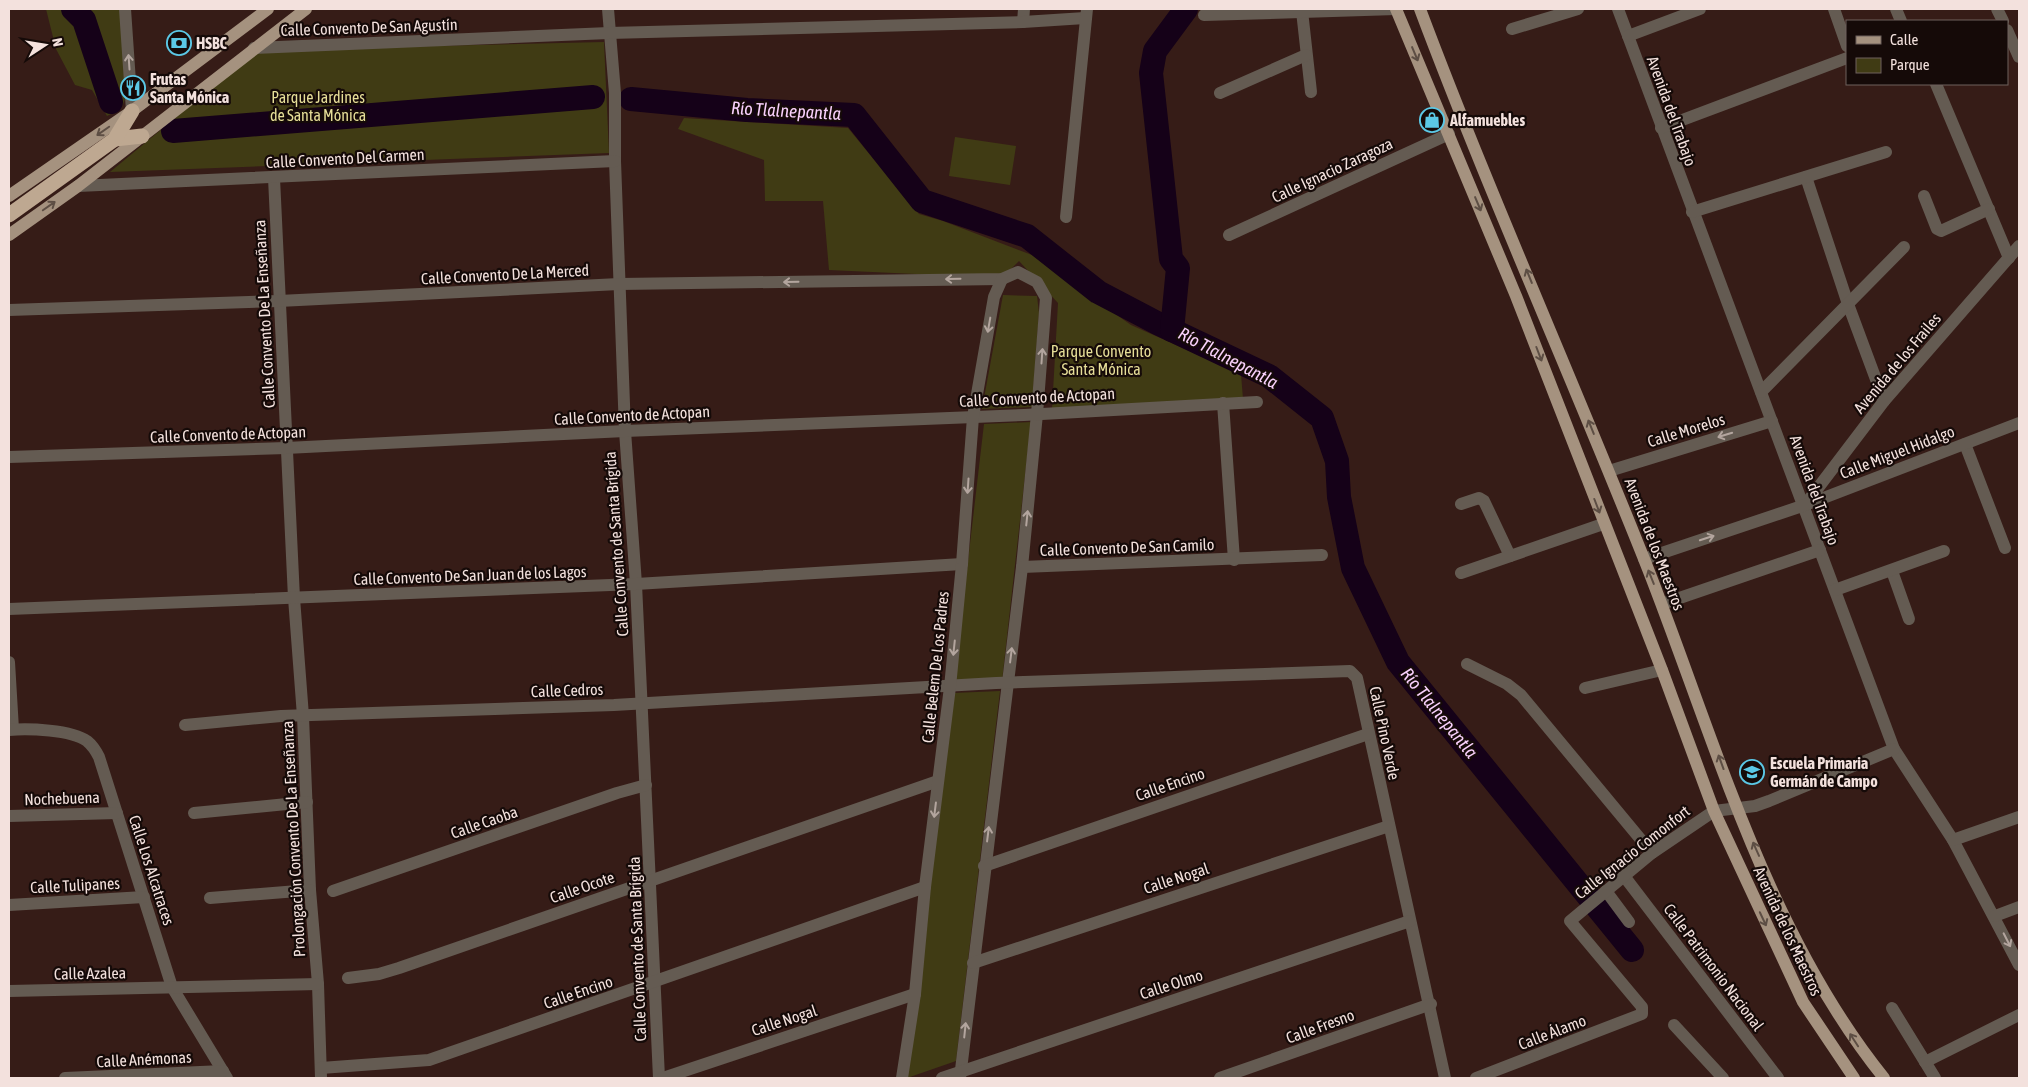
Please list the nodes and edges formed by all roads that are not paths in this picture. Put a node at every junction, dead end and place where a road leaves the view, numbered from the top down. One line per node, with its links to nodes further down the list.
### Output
1 (125, 9): 28 (street, one-way to 1)
2 (268, 9): 28 (main road)
3 (306, 9): 21 (main road)
4 (608, 9): 18 (street, Calle Convento de Santa Brígida)
5 (1024, 9): 15 (street)
6 (1396, 9): 12 (street); 30 (main road, Avenida de los Maestros, one-way to 30)
7 (1420, 9): 66 (main road, Avenida de los Maestros, one-way to 7)
8 (1578, 9): 16 (street)
9 (1618, 9): 19 (street, Avenida del Trabajo)
10 (1700, 9): 19 (street)
11 (1834, 9): 20 (street)
12 (1297, 10): 14 (street); 22 (street)
13 (1086, 13): 15 (street, Calle Convento De San Agustín); 43 (street)
14 (1204, 15)
15 (1022, 22): 18 (street, Calle Convento De San Agustín)
16 (1512, 29)
17 (2008, 32): 23 (street)
18 (609, 33): 21 (street, Calle Convento De San Agustín); 34 (street, Calle Convento de Santa Brígida)
19 (1628, 36): 29 (street, Avenida del Trabajo)
20 (1846, 43)
21 (254, 48): 31 (main road)
22 (1306, 55): 26 (street); 27 (street)
23 (2019, 57)
24 (1846, 58): 29 (street)
25 (1936, 85): 40 (street)
26 (1311, 92)
27 (1220, 93)
28 (132, 111): 32 (highway); 38 (main road, one-way to 38)
29 (1661, 128): 41 (street, Avenida del Trabajo)
30 (1449, 134): 45 (street, Calle Ignacio Zaragoza); 69 (main road, Avenida de los Maestros, one-way to 69)
31 (142, 136): 32 (highway); 37 (main road)
32 (115, 139): 42 (highway)
33 (1886, 152): 35 (street)
34 (615, 161): 36 (street, Calle Convento Del Carmen); 50 (street, Calle Convento de Santa Brígida)
35 (1806, 177): 41 (street); 52 (street)
36 (274, 178): 37 (street, Calle Convento Del Carmen); 51 (street, Calle Convento De La Enseñanza)
37 (78, 186): 44 (main road, one-way to 37)
38 (9, 196)
39 (1924, 196): 40 (street)
40 (1989, 209): 48 (street)
41 (1692, 212): 54 (street, Avenida del Trabajo)
42 (9, 215)
43 (1066, 217)
44 (9, 234)
45 (1229, 235)
46 (2019, 246): 48 (street, Avenida de los Frailes)
47 (1904, 247): 52 (street)
48 (2009, 258): 55 (street, Avenida de los Frailes)
49 (1002, 279): 50 (street, Calle Convento De La Merced, one-way to 50); 58 (street, one-way to 49); 59 (street, Calle Belem De Los Padres, one-way to 59)
50 (619, 284): 51 (street, Calle Convento De La Merced); 62 (street, Calle Convento de Santa Brígida)
51 (279, 301): 53 (street, Calle Convento De La Merced); 64 (street, Calle Convento De La Enseñanza)
52 (1848, 304): 54 (street); 55 (street)
53 (9, 310)
54 (1761, 392): 60 (street, Avenida del Trabajo)
55 (1884, 400): 68 (street, Avenida de los Frailes)
56 (1257, 402): 57 (street, Calle Convento de Actopan)
57 (1223, 404): 58 (street, Calle Convento de Actopan); 76 (street, Calle Convento De San Camilo)
58 (1038, 414): 59 (street, Calle Convento de Actopan); 78 (street, one-way to 58)
59 (973, 417): 62 (street, Calle Convento de Actopan); 77 (street, Calle Belem De Los Padres, one-way to 77)
60 (1772, 421): 66 (street, Calle Morelos, one-way to 66); 68 (street, Avenida del Trabajo)
61 (2019, 423): 63 (street, Calle Miguel Hidalgo)
62 (625, 431): 64 (street, Calle Convento de Actopan); 81 (street, Calle Convento de Santa Brígida)
63 (1964, 444): 68 (street, Calle Miguel Hidalgo); 70 (street)
64 (286, 448): 65 (street, Calle Convento de Actopan); 83 (street, Calle Convento De La Enseñanza)
65 (9, 458)
66 (1609, 471): 75 (main road, Avenida de los Maestros)
67 (1461, 504): 74 (street)
68 (1805, 505): 71 (street, Avenida del Trabajo); 75 (street, Calle Miguel Hidalgo, one-way to 68)
69 (1603, 524): 74 (street); 89 (main road, Avenida de los Maestros)
70 (2004, 548)
71 (1820, 550): 82 (street, Avenida del Trabajo); 84 (street)
72 (1944, 551): 79 (street)
73 (1322, 555): 76 (street, Calle Convento De San Camilo)
74 (1510, 556): 80 (street)
75 (1644, 559): 84 (main road, Avenida de los Maestros, one-way to 75)
76 (1234, 560): 78 (street, Calle Convento De San Camilo)
77 (962, 564): 81 (street, Calle Convento De San Juan de los Lagos); 91 (street, Calle Belem De Los Padres, one-way to 91)
78 (1022, 567): 90 (street, one-way to 78)
79 (1892, 570): 82 (street); 86 (street)
80 (1461, 573)
81 (636, 584): 83 (street, Calle Convento De San Juan de los Lagos); 93 (street, Calle Convento de Santa Brígida)
82 (1835, 590): 98 (street, Avenida del Trabajo)
83 (294, 598): 85 (street, Calle Convento De San Juan de los Lagos); 94 (street, Prolongación Convento De La Enseñanza)
84 (1662, 604): 102 (main road, Avenida de los Maestros, one-way to 84)
85 (9, 610)
86 (1909, 619)
87 (9, 662): 96 (street)
88 (1467, 664): 110 (street)
89 (1662, 670): 92 (street); 103 (main road, Avenida de los Maestros)
90 (1007, 683): 91 (street, Calle Pino Verde); 97 (street, Calle Pino Verde); 111 (street, one-way to 90)
91 (950, 686): 93 (street, Calle Cedros); 99 (street, Calle Belem De Los Padres)
92 (1585, 688)
93 (641, 704): 94 (street, Calle Cedros); 100 (street, Calle Convento de Santa Brígida)
94 (302, 716): 95 (street, Calle Cedros); 101 (street, Prolongación Convento De La Enseñanza)
95 (185, 725)
96 (11, 730): 104 (street, Calle Los Alcatraces)
97 (1368, 734): 108 (street, Calle Pino Verde); 111 (street, Calle Encino)
98 (1894, 749): 102 (street); 109 (street, Avenida del Trabajo)
99 (938, 781): 113 (street, Calle Ocote); 114 (street, Calle Belem De Los Padres, one-way to 114)
100 (646, 785): 113 (street, Calle Convento de Santa Brígida); 116 (street, Calle Caoba)
101 (307, 802): 105 (street); 115 (street, Prolongación Convento De La Enseñanza)
102 (1738, 808): 103 (street); 153 (main road, Avenida de los Maestros, one-way to 102)
103 (1714, 810): 110 (street, Calle Ignacio Comonfort); 152 (main road, Avenida de los Maestros, one-way to 152)
104 (117, 813): 106 (street, Nochebuena); 118 (street, Calle Los Alcatraces)
105 (194, 813)
106 (9, 816)
107 (2019, 817): 109 (street)
108 (1389, 826): 123 (street, Calle Pino Verde); 125 (street, Calle Nogal)
109 (1953, 840): 122 (street, Avenida del Trabajo)
110 (1652, 853): 112 (street, Calle Ignacio Comonfort)
111 (984, 866): 125 (street)
112 (1624, 876): 117 (street, Calle Ignacio Comonfort); 151 (street, Calle Patrimonio Nacional)
113 (651, 881): 127 (street, Calle Ocote); 128 (street, Calle Convento de Santa Brígida)
114 (925, 887): 128 (street, Calle Encino); 132 (street, Calle Belem De Los Padres)
115 (310, 890): 119 (street); 129 (street, Prolongación Convento De La Enseñanza)
116 (333, 891)
117 (1603, 894): 124 (street); 136 (street, Calle Ignacio Comonfort)
118 (144, 897): 120 (street, Calle Tulipanes); 130 (street, Calle Los Alcatraces)
119 (210, 898)
120 (9, 905)
121 (2019, 907): 122 (street)
122 (1995, 916): 126 (street, Avenida del Trabajo, one-way to 126)
123 (1410, 921): 133 (street, Calle Pino Verde); 141 (street, Calle Olmo)
124 (1629, 922)
125 (973, 963): 141 (street, one-way to 125)
126 (2019, 965)
127 (348, 978)
128 (654, 983): 139 (street, Calle Encino); 143 (street, Calle Convento de Santa Brígida)
129 (318, 984): 130 (street); 139 (street, Prolongación Convento De La Enseñanza)
130 (172, 987): 131 (street, Calle Azalea); 140 (street, Calle Los Alcatraces)
131 (9, 991)
132 (915, 994): 144 (street, Calle Nogal); 145 (street, Calle Belem De Los Padres)
133 (1431, 1004): 147 (street, Calle Fresno); 148 (street, Calle Pino Verde)
134 (1892, 1008): 138 (street)
135 (2019, 1015): 138 (street)
136 (1639, 1016): 149 (street, Calle Álamo)
137 (1674, 1025): 150 (street)
138 (1925, 1062): 154 (street)
139 (321, 1073)
140 (225, 1075): 142 (street, Calle Anémonas)
141 (961, 1075): 146 (street, Calle Olmo)
142 (65, 1078)
143 (659, 1078)
144 (663, 1078)
145 (902, 1078)
146 (942, 1078)
147 (1220, 1078)
148 (1445, 1078)
149 (1476, 1078)
150 (1723, 1078)
151 (1778, 1078)
152 (1854, 1078)
153 (1884, 1078)
154 (1935, 1078)

